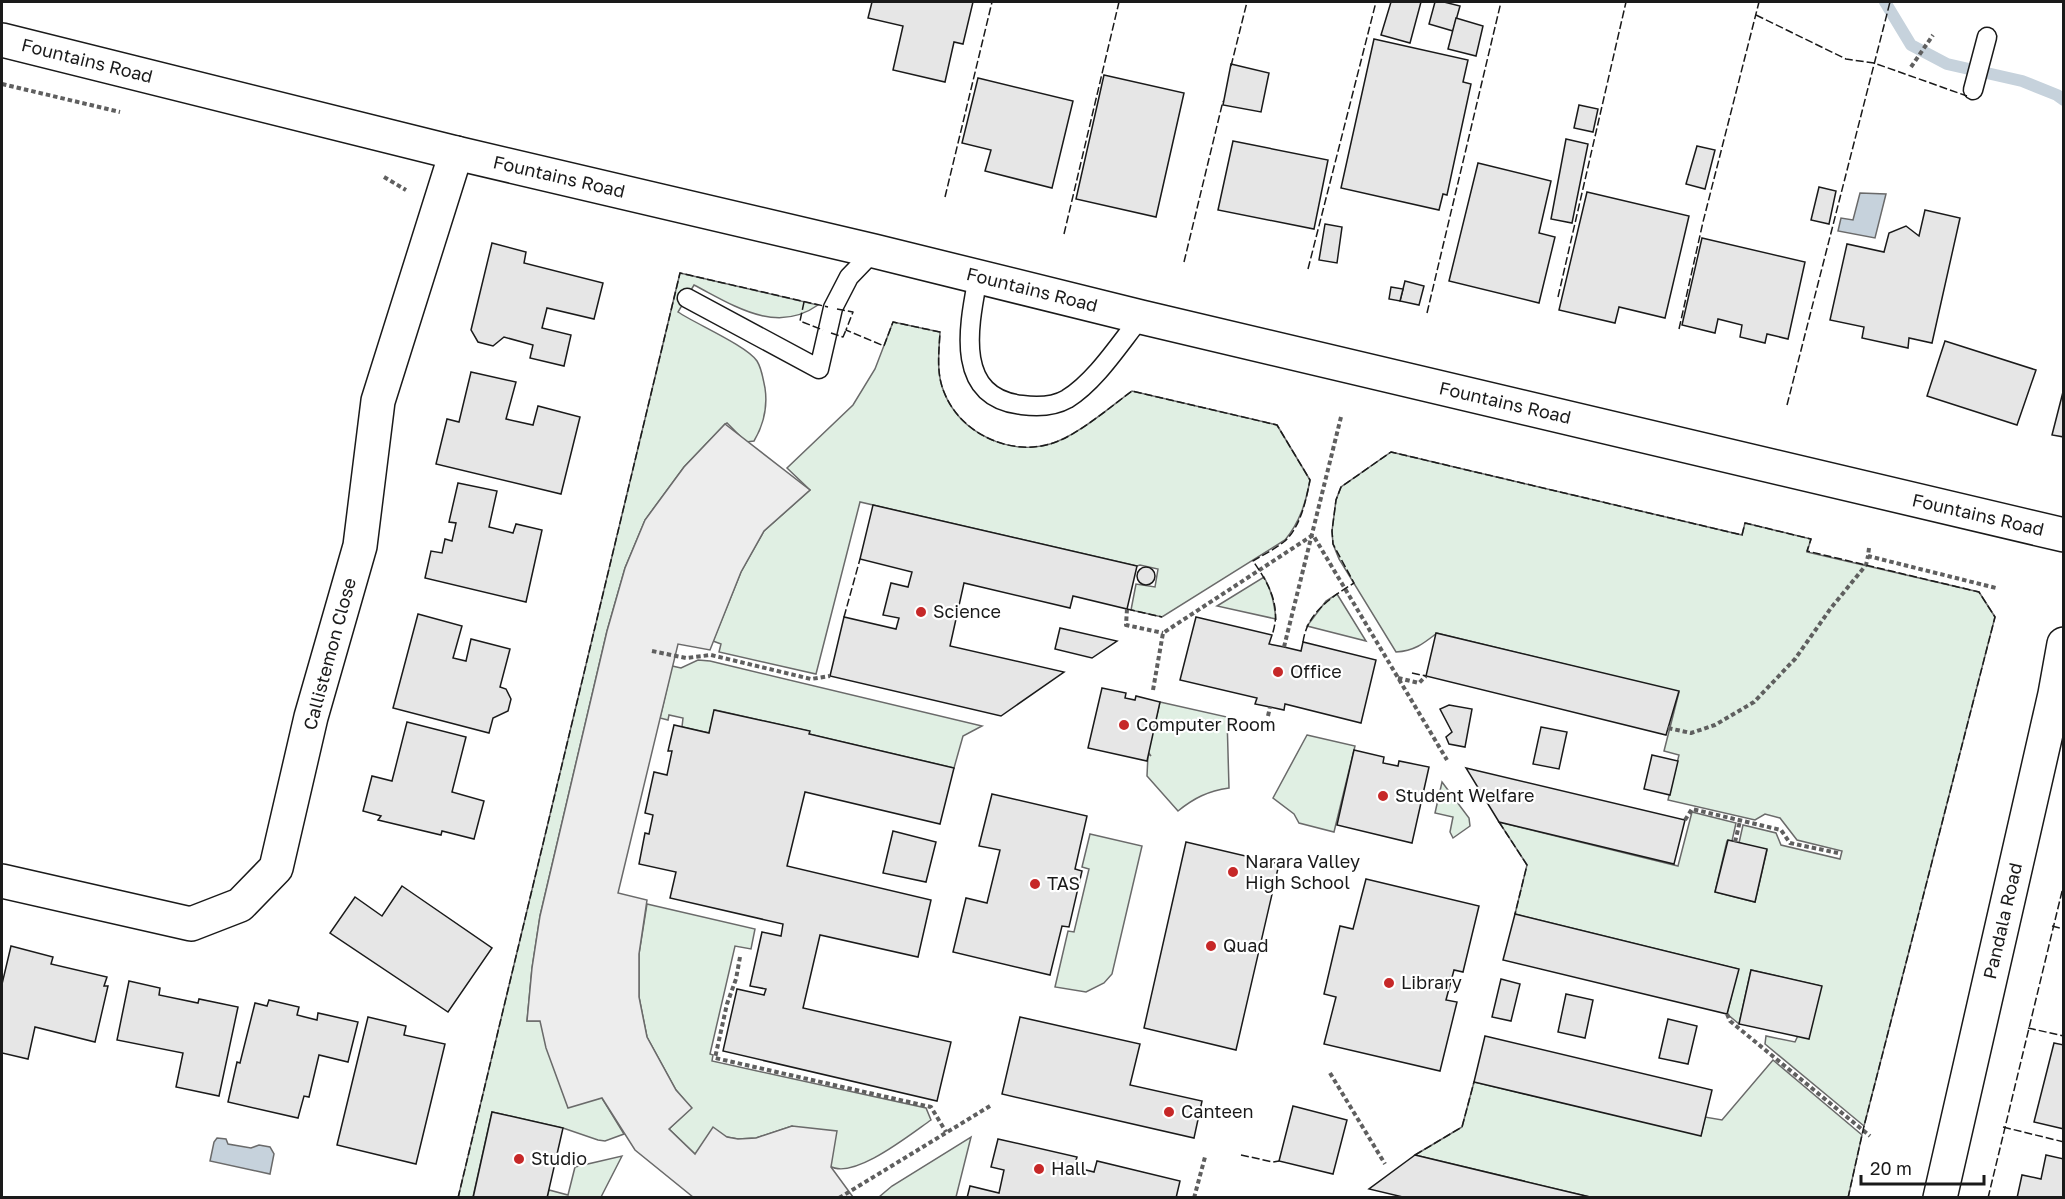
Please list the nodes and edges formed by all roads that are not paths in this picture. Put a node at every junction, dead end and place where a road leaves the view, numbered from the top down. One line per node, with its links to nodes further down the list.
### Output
1 (1987, 37): 3 (lane)
2 (2, 40): 4 (street, Fountains Road)
3 (1973, 90)
4 (456, 153): 5 (street, Fountains Road); 11 (street, Callistemon Close)
5 (874, 251): 6 (street, Fountains Road); 7 (lane)
6 (978, 277): 8 (street, Fountains Road); 8 (lane)
7 (687, 298)
8 (1141, 317): 9 (street, Fountains Road)
9 (2064, 536)
10 (2064, 644): 12 (street, Pandala Road)
11 (2, 881)
12 (1940, 1197)

